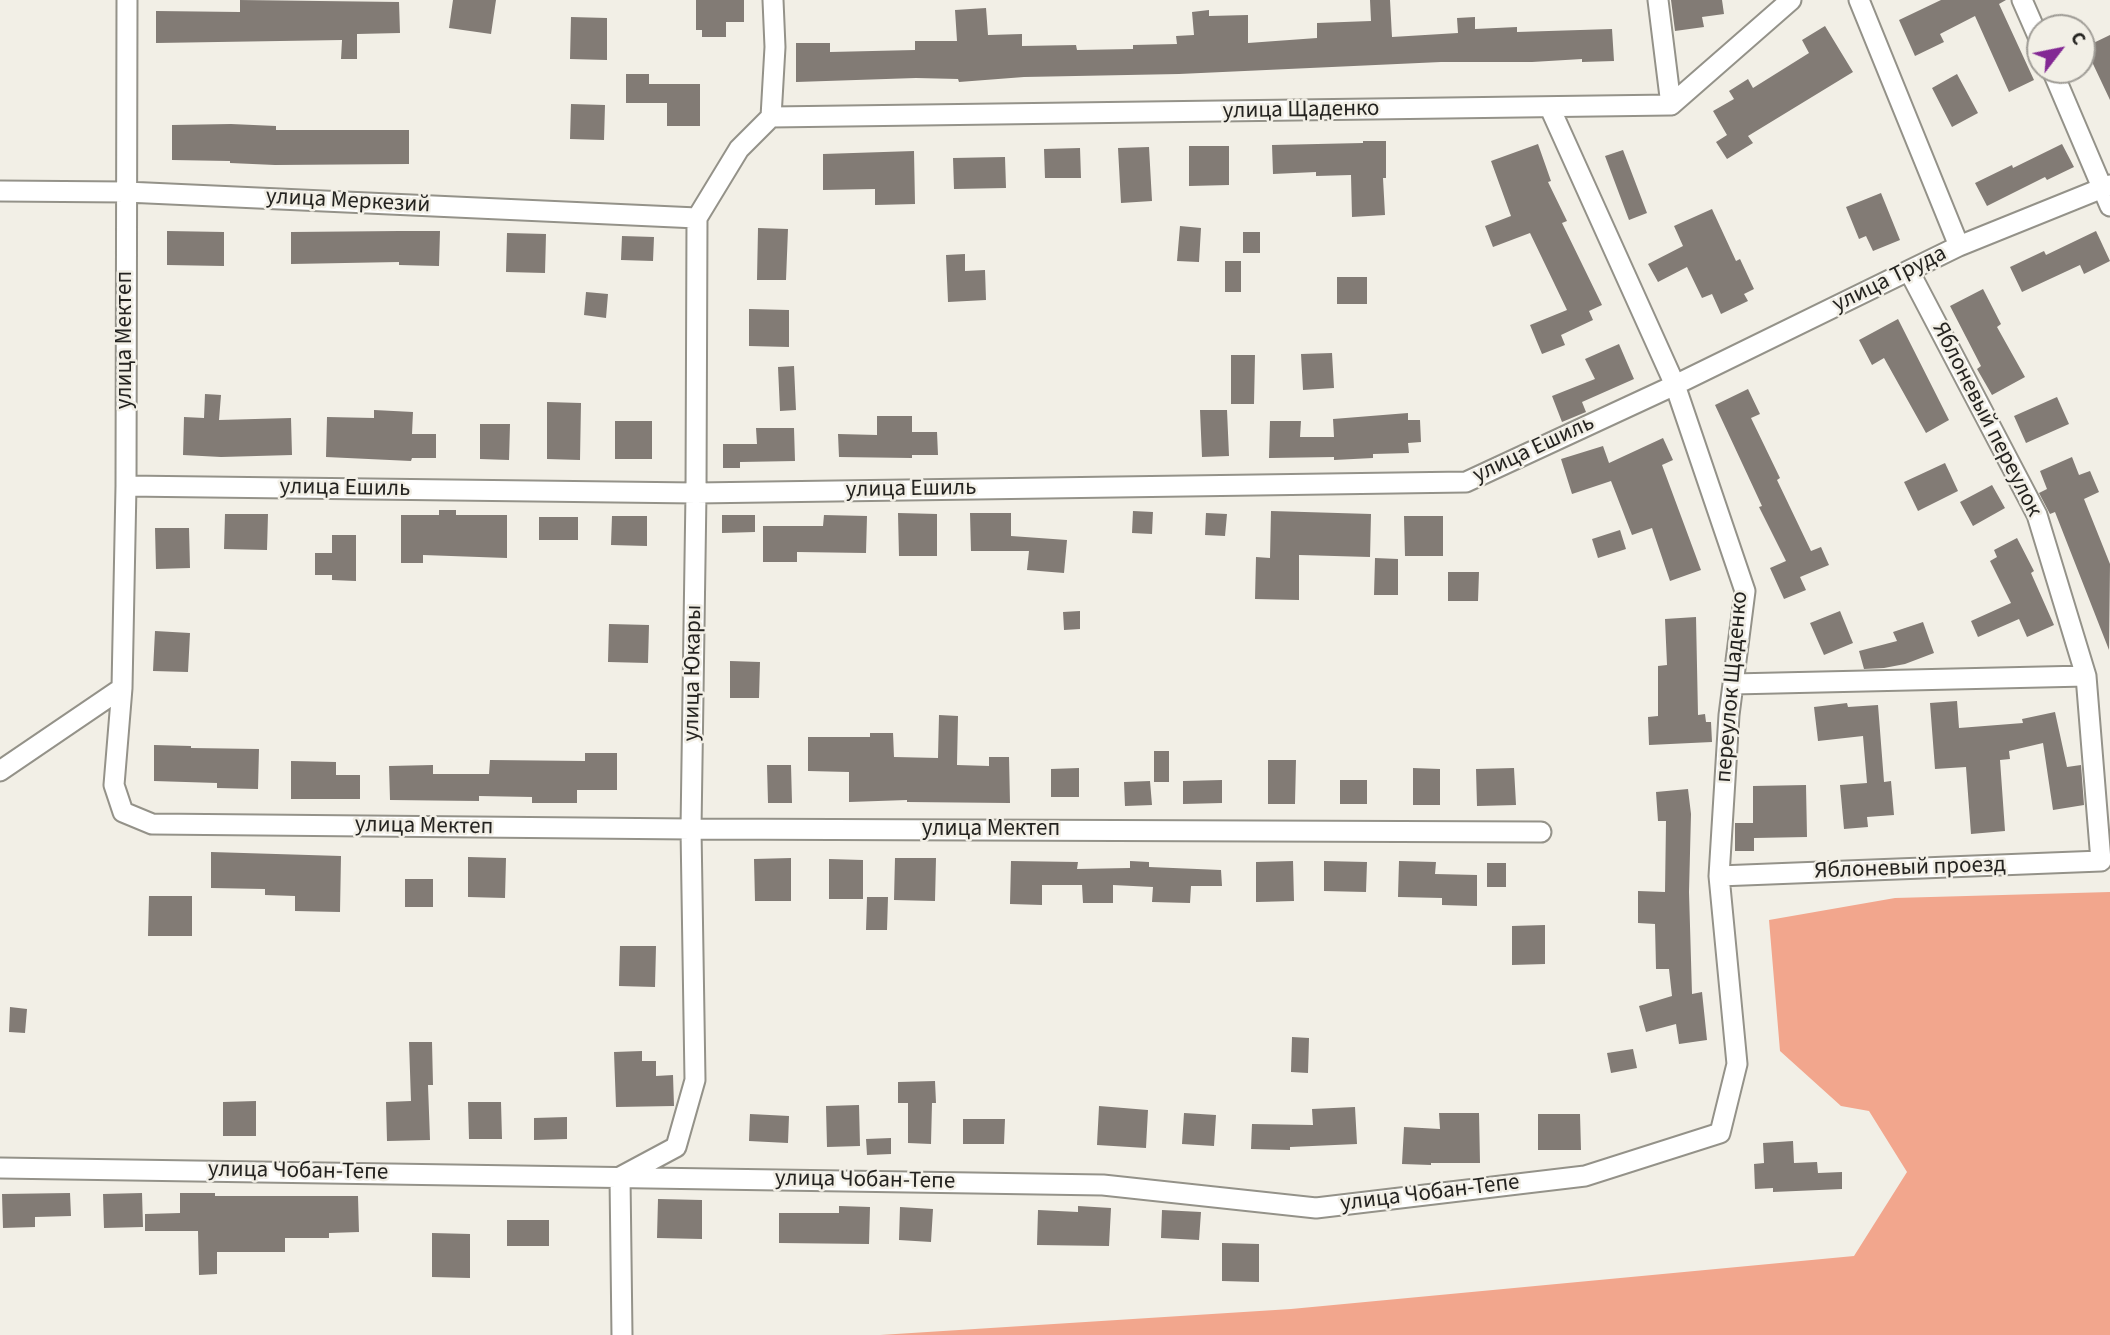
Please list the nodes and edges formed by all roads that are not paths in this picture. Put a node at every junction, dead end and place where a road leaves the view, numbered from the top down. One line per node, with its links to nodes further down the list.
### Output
1 (127, 0): 11 (street, улица Мектеп)
2 (773, 0): 9 (street)
3 (1658, 0): 7 (street)
4 (1791, 0): 7 (street)
5 (1859, 0): 14 (street)
6 (2058, 84): 12 (street)
7 (1671, 106): 8 (street, улица Щаденко)
8 (1550, 108): 9 (street, улица Щаденко); 16 (street, переулок Щаденко)
9 (771, 117): 13 (street)
10 (0, 191): 11 (street, улица Меркезий)
11 (126, 192): 13 (street, улица Меркезий); 17 (street, улица Мектеп)
12 (2107, 193): 14 (street, улица Труда)
13 (697, 218): 18 (street, улица Юкары)
14 (1959, 246): 15 (street, улица Труда)
15 (1909, 271): 16 (street, улица Труда); 19 (street, Яблоневый переулок)
16 (1675, 385): 18 (street, улица Ешиль); 20 (street, переулок Щаденко)
17 (126, 486): 18 (street, улица Ешиль); 21 (street, улица Мектеп)
18 (696, 493): 23 (street, улица Юкары)
19 (2086, 677): 20 (street); 25 (street, Яблоневый переулок)
20 (1733, 684): 26 (street, переулок Щаденко)
21 (122, 688): 22 (street); 23 (street, улица Мектеп)
22 (0, 771)
23 (691, 830): 24 (street, улица Мектеп); 29 (street, улица Юкары)
24 (1541, 832)
25 (2101, 861): 26 (street, Яблоневый проезд)
26 (1719, 876): 27 (street, переулок Щаденко)
27 (1720, 1133): 29 (street, улица Чобан-Тепе)
28 (0, 1168): 29 (street, улица Чобан-Тепе)
29 (620, 1177): 30 (street)
30 (622, 1335)

